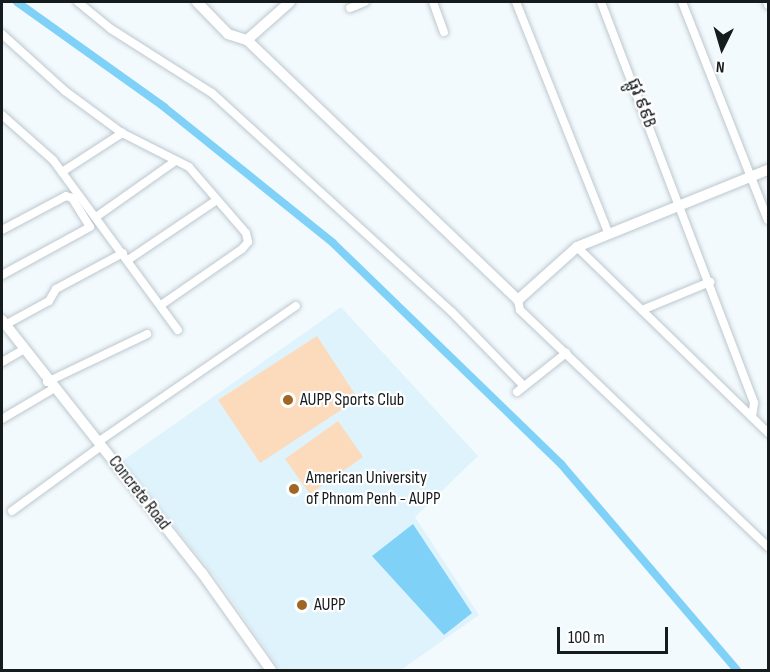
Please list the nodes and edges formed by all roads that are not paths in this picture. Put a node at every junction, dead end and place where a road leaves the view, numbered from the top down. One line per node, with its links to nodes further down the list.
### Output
1 (78, 2): 40 (street)
2 (197, 2): 12 (street)
3 (290, 2): 12 (street)
4 (365, 2): 9 (street)
5 (433, 2): 10 (street)
6 (516, 2): 24 (street)
7 (601, 2): 20 (street, ផ្លូវ ៩៩B)
8 (682, 2): 18 (street)
9 (350, 8)
10 (444, 32)
11 (2, 34): 14 (street)
12 (247, 40): 29 (street)
13 (2, 115): 17 (street)
14 (122, 132): 15 (street); 17 (street)
15 (174, 162): 19 (street); 21 (street)
16 (768, 170): 18 (street)
17 (62, 172): 21 (street)
18 (751, 176): 20 (street); 22 (street)
19 (217, 200): 26 (street); 30 (street)
20 (681, 204): 24 (street); 28 (street, ផ្លូវ ៩៩B)
21 (96, 217): 26 (street)
22 (768, 220)
23 (2, 230): 27 (street)
24 (608, 232): 25 (street)
25 (577, 247): 29 (street); 32 (street)
26 (125, 257): 30 (street); 33 (street)
27 (2, 275)
28 (710, 282): 32 (street); 42 (street, ផ្លូវ ៩៩B)
29 (518, 300): 37 (street)
30 (160, 305): 34 (street)
31 (296, 306): 45 (street)
32 (642, 310): 42 (street)
33 (3, 323): 36 (street, Concrete Road)
34 (178, 330)
35 (147, 334): 39 (street)
36 (23, 350): 38 (street); 39 (street, Concrete Road)
37 (566, 353): 40 (street); 47 (street)
38 (2, 362)
39 (50, 386): 43 (street); 45 (street, Concrete Road)
40 (524, 386): 41 (street)
41 (516, 392)
42 (752, 417): 44 (street)
43 (2, 419)
44 (768, 433)
45 (99, 444): 46 (street); 48 (street, Concrete Road)
46 (12, 511)
47 (768, 547)
48 (271, 670)

